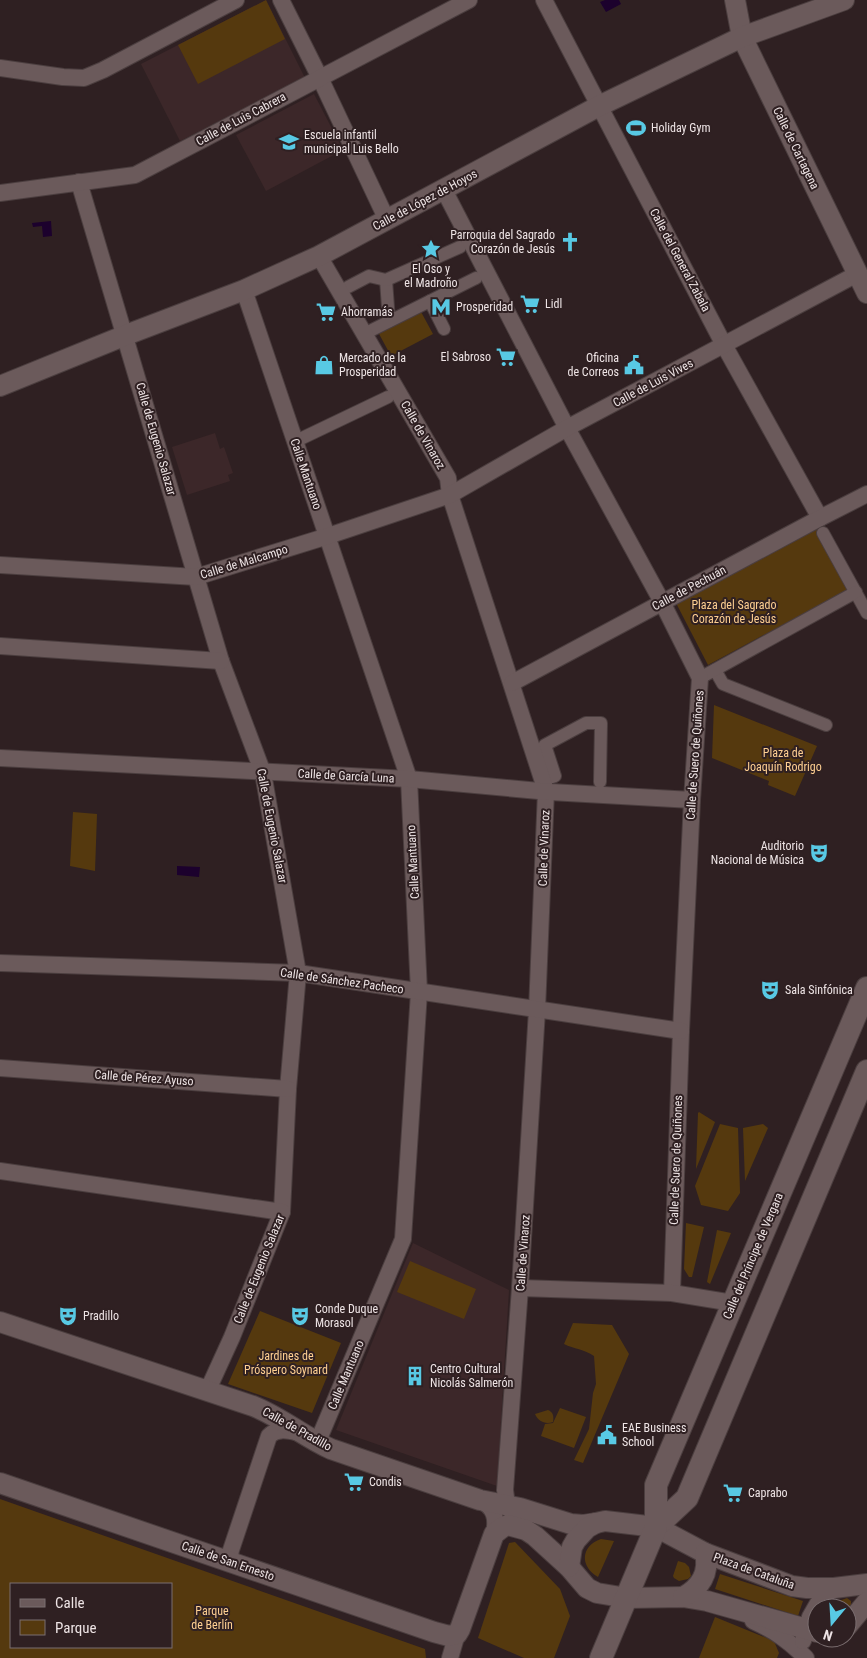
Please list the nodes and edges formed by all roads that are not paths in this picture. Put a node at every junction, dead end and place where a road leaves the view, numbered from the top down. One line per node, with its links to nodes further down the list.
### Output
1 (236, 0): 8 (street)
2 (281, 0): 9 (street)
3 (469, 0): 9 (street, Calle de Luis Cabrera)
4 (544, 0): 10 (street, Calle del General Zabala)
5 (735, 0): 7 (street, Calle de Cartagena)
6 (844, 0): 7 (street, Calle de López de Hoyos)
7 (742, 38): 10 (street, Calle de López de Hoyos); 17 (street, Calle de Cartagena)
8 (0, 68)
9 (320, 78): 11 (street, Calle de Luis Cabrera); 14 (street)
10 (599, 106): 12 (street, Calle de López de Hoyos); 28 (street, Calle del General Zabala)
11 (79, 182): 13 (street, Calle de Luis Cabrera); 27 (street, Calle de Eugenio Salazar)
12 (444, 190): 14 (street, Calle de López de Hoyos); 31 (street, Calle de Suero de Quiñones)
13 (0, 193)
14 (387, 220): 16 (street, Calle de López de Hoyos)
15 (460, 247): 19 (street)
16 (319, 256): 21 (street, Calle de López de Hoyos); 34 (street, Calle de Vinaroz)
17 (862, 272): 22 (street, Calle de Cartagena); 28 (street, Calle de Luis Vives)
18 (476, 278): 23 (street)
19 (386, 280): 20 (street); 24 (street)
20 (348, 287)
21 (244, 290): 27 (street, Calle de López de Hoyos); 32 (street, Calle Mantuano)
22 (867, 293)
23 (430, 301): 24 (street); 25 (street)
24 (389, 321): 26 (street)
25 (444, 329)
26 (370, 331)
27 (126, 335): 29 (street, Calle de López de Hoyos); 38 (street, Calle de Eugenio Salazar)
28 (724, 345): 31 (street, Calle de Luis Vives); 35 (street, Calle del General Zabala)
29 (0, 386)
30 (388, 397): 32 (street)
31 (568, 428): 34 (street, Calle de Luis Vives); 40 (street, Calle de Suero de Quiñones)
32 (296, 441): 36 (street, Calle Mantuano)
33 (867, 494): 35 (street, Calle de Pechuán)
34 (450, 495): 36 (street, Calle de Malcampo); 46 (street, Calle de Vinaroz)
35 (822, 525): 39 (street, Calle del General Zabala); 40 (street, Calle de Pechuán)
36 (328, 536): 38 (street, Calle de Malcampo); 50 (street, Calle Mantuano)
37 (0, 565): 38 (street, Calle de Malcampo)
38 (196, 577): 43 (street, Calle de Eugenio Salazar)
39 (856, 592): 41 (street, Calle del General Zabala); 44 (street)
40 (662, 602): 45 (street, Calle de Suero de Quiñones); 46 (street, Calle de Pechuán)
41 (867, 612)
42 (0, 646): 43 (street)
43 (221, 661): 49 (street, Calle de Eugenio Salazar)
44 (715, 670): 45 (street); 47 (street)
45 (700, 678): 53 (street, Calle de Suero de Quiñones)
46 (512, 683): 52 (street, Calle de Vinaroz)
47 (826, 725)
48 (0, 758): 49 (street, Calle de García Luna)
49 (263, 773): 50 (street, Calle de García Luna); 55 (street, Calle de Eugenio Salazar)
50 (409, 779): 52 (street, Calle de García Luna); 57 (street, Calle Mantuano)
51 (600, 782): 52 (street)
52 (549, 784): 53 (street, Calle de García Luna); 58 (street, Calle de Vinaroz)
53 (692, 800): 59 (street, Calle de Suero de Quiñones)
54 (0, 963): 55 (street, Calle de Sánchez Pacheco)
55 (298, 973): 57 (street, Calle de Sánchez Pacheco); 62 (street, Calle de Eugenio Salazar)
56 (867, 988): 67 (main road, Calle del Príncipe de Vergara)
57 (420, 992): 58 (street, Calle de Sánchez Pacheco); 71 (street, Calle Mantuano)
58 (537, 1010): 59 (street, Calle de Sánchez Pacheco); 65 (street, Calle de Vinaroz)
59 (681, 1031): 66 (street, Calle de Suero de Quiñones)
60 (0, 1068): 62 (street, Calle de Pérez Ayuso)
61 (867, 1071): 76 (main road, Calle del Príncipe de Vergara)
62 (288, 1089): 64 (street, Calle de Eugenio Salazar)
63 (0, 1171): 64 (street)
64 (282, 1212): 69 (street, Calle de Eugenio Salazar)
65 (520, 1288): 66 (street); 73 (street, Calle de Vinaroz)
66 (672, 1293): 67 (street)
67 (734, 1303): 76 (main road, Calle del Príncipe de Vergara)
68 (0, 1322): 69 (street, Calle de Pradillo)
69 (205, 1390): 70 (street, Calle de Pradillo)
70 (303, 1434): 71 (street, Calle de Pradillo); 80 (street)
71 (320, 1444): 74 (street, Calle de Pradillo)
72 (0, 1483): 80 (street, Calle de San Ernesto)
73 (506, 1497): 74 (street, Calle de Pradillo); 75 (street, Calle de Pradillo); 78 (street)
74 (480, 1500): 77 (street)
75 (596, 1523): 76 (street, Plaza de Cataluña); 81 (street)
76 (656, 1527): 79 (street, Plaza de Cataluña); 85 (main road, Calle del Príncipe de Vergara)
77 (494, 1534): 78 (street); 91 (street)
78 (535, 1536): 81 (street)
79 (705, 1553): 83 (street, Plaza de Cataluña); 84 (street, Plaza de Cataluña)
80 (229, 1561): 91 (street, Calle de San Ernesto)
81 (569, 1567): 85 (street)
82 (867, 1584): 83 (street, Plaza de Cataluña)
83 (834, 1588): 86 (street)
84 (683, 1597): 85 (street); 88 (street)
85 (626, 1598): 95 (main road, Calle del Príncipe de Vergara)
86 (823, 1598)
87 (867, 1602): 89 (street)
88 (714, 1603): 90 (street); 93 (street)
89 (857, 1614)
90 (807, 1630)
91 (457, 1634): 94 (street)
92 (807, 1641): 93 (street)
93 (800, 1656)
94 (450, 1658)
95 (600, 1658)

